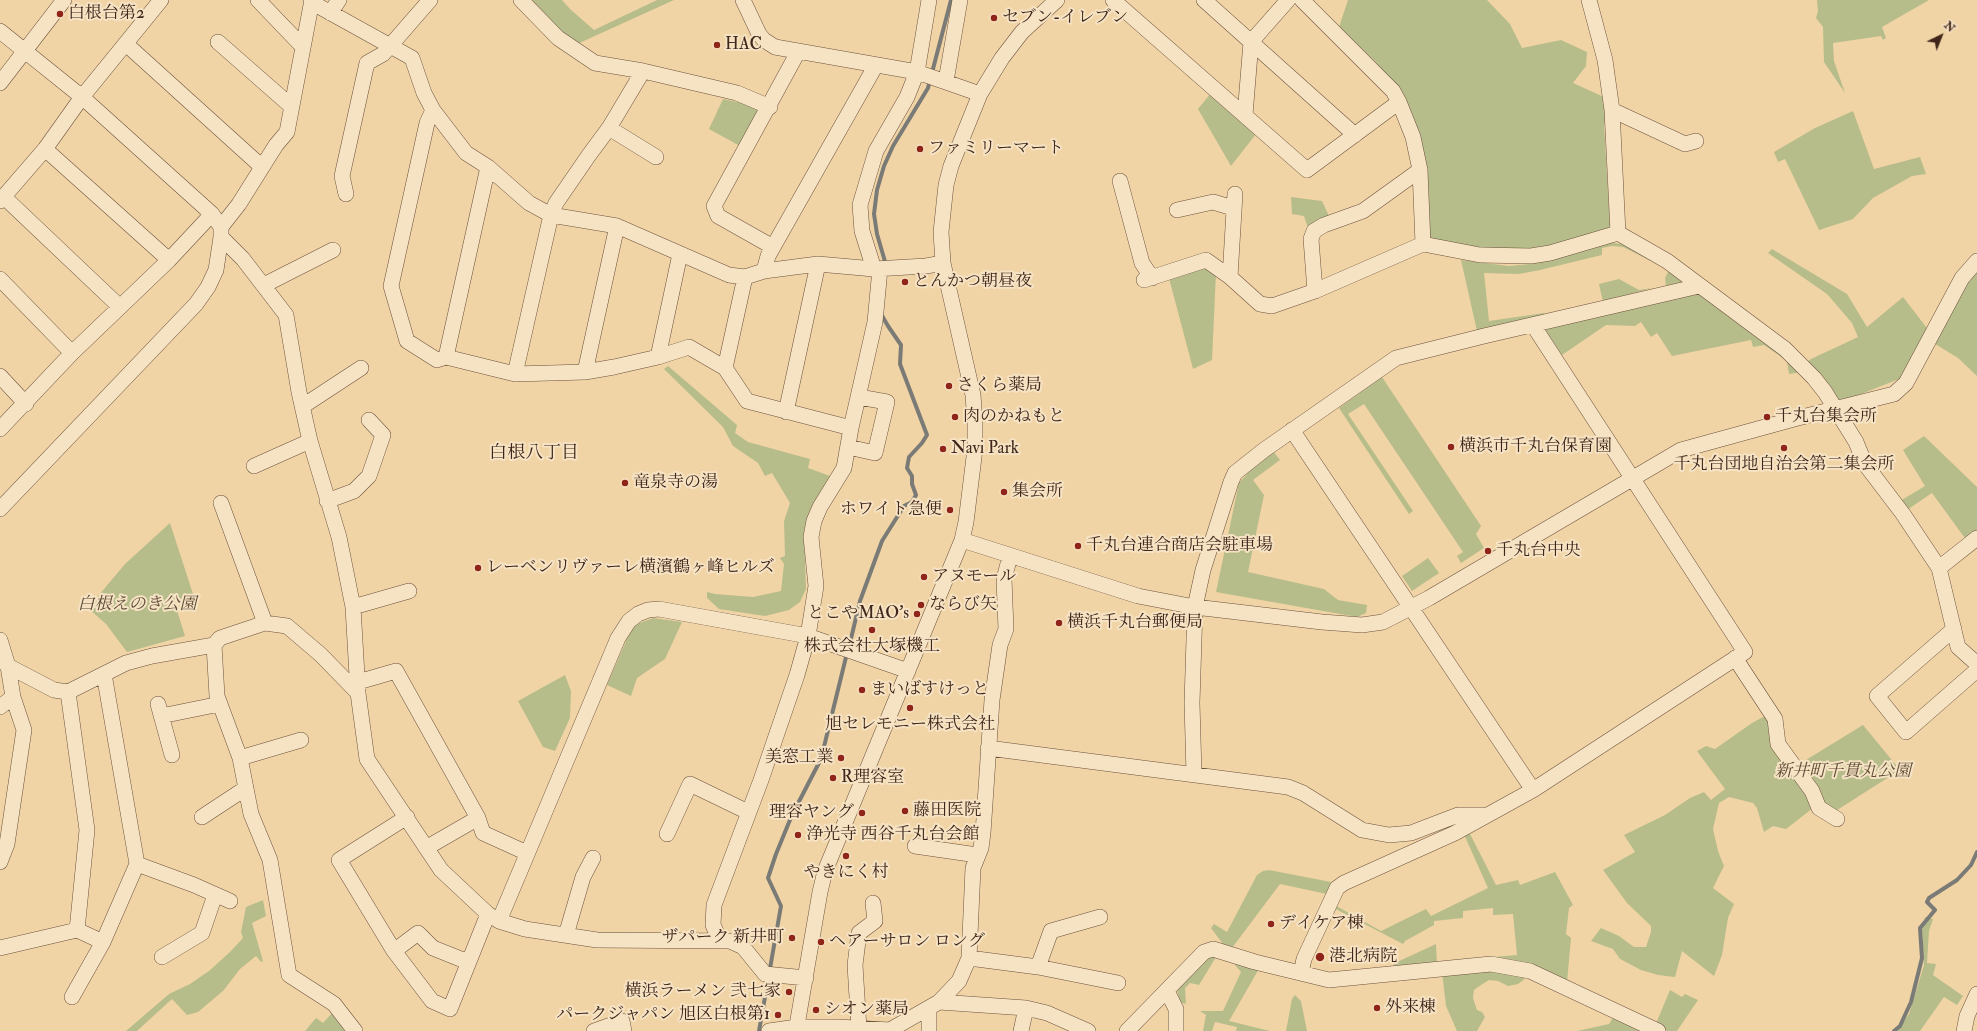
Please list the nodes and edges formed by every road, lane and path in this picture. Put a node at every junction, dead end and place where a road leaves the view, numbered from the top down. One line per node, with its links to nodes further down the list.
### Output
1 (64, 0): 24 (street)
2 (161, 0): 21 (street)
3 (258, 0): 23 (street)
4 (339, 0): 17 (street)
5 (430, 0): 22 (street)
6 (521, 0): 27 (street)
7 (743, 0): 25 (street)
8 (930, 0): 28 (street)
9 (960, 0): 29 (street)
10 (1057, 0): 31 (street)
11 (1113, 0): 38 (street)
12 (1204, 0): 20 (street)
13 (1288, 0): 20 (street)
14 (1302, 0): 33 (street)
15 (1589, 0): 37 (street)
16 (312, 1): 17 (street); 23 (street)
17 (330, 13): 22 (street)
18 (0, 31): 24 (street)
19 (218, 42): 34 (street)
20 (1251, 42): 38 (street); 40 (street)
21 (126, 44): 32 (street); 45 (street)
22 (389, 45): 36 (street); 48 (street)
23 (304, 47): 34 (street)
24 (25, 51): 30 (street); 32 (street)
25 (798, 52): 26 (street); 35 (street)
26 (876, 65): 28 (street); 57 (street)
27 (643, 71): 35 (street); 39 (street)
28 (917, 72): 29 (street); 64 (street)
29 (946, 81): 31 (street)
30 (0, 83)
31 (980, 94): 62 (street)
32 (82, 97): 42 (street); 51 (street)
33 (1399, 102): 40 (street); 46 (street)
34 (291, 106): 45 (street)
35 (770, 106): 57 (street)
36 (433, 110): 44 (street); 75 (street)
37 (1612, 110): 41 (street); 55 (street)
38 (1245, 115): 40 (street)
39 (609, 128): 43 (street); 52 (street)
40 (1355, 135)
41 (1696, 141)
42 (45, 149): 49 (street); 60 (street)
43 (656, 156)
44 (488, 167): 52 (street); 75 (street)
45 (262, 168): 54 (street)
46 (1420, 170): 56 (street); 71 (street)
47 (1120, 181): 67 (street)
48 (346, 194)
49 (2, 199): 72 (street)
50 (1177, 210): 67 (street)
51 (212, 214): 54 (street); 60 (street)
52 (551, 215): 53 (street); 80 (street)
53 (617, 226): 59 (street); 79 (street)
54 (221, 232): 69 (street); 97 (street)
55 (1618, 233): 56 (street); 70 (street)
56 (1423, 244): 71 (street)
57 (773, 247): 65 (street)
58 (333, 250): 69 (street)
59 (680, 254): 66 (street); 76 (street)
60 (169, 260): 72 (street)
61 (1977, 261): 85 (street)
62 (943, 263): 64 (street); 99 (street)
63 (818, 264): 64 (street); 65 (street); 86 (street)
64 (877, 269): 82 (street)
65 (764, 272): 66 (street)
66 (745, 277): 78 (street)
67 (1230, 277): 71 (street)
68 (0, 279): 74 (street)
69 (264, 285): 84 (street)
70 (1699, 286): 73 (street); 85 (street)
71 (1315, 291)
72 (120, 307): 74 (street)
73 (1533, 325): 90 (street); 94 (street)
74 (72, 353): 83 (street)
75 (446, 357): 80 (street)
76 (658, 357): 78 (street); 79 (street)
77 (361, 368): 84 (street)
78 (726, 368): 86 (street)
79 (585, 372): 80 (street)
80 (515, 374)
81 (0, 376): 83 (street)
82 (859, 397): 88 (street); 92 (street)
83 (26, 404): 89 (street)
84 (303, 406): 91 (street)
85 (1835, 410): 94 (street); 101 (street)
86 (786, 412): 88 (street)
87 (369, 420): 95 (street)
88 (851, 428): 92 (street)
89 (0, 429)
90 (1292, 430): 104 (street); 105 (street)
91 (310, 441): 93 (street); 95 (street)
92 (848, 448): 108 (street)
93 (254, 466)
94 (1633, 478): 105 (street); 111 (street)
95 (327, 501): 103 (street)
96 (221, 504): 106 (street)
97 (0, 509)
98 (1977, 538): 101 (street)
99 (962, 540): 100 (street); 115 (street)
100 (1010, 556): 104 (street); 123 (street)
101 (1939, 568): 107 (street)
102 (409, 591): 103 (street)
103 (354, 607): 117 (street)
104 (1195, 607): 105 (street); 126 (street)
105 (1411, 608): 128 (street)
106 (265, 623): 110 (street); 117 (street)
107 (1954, 629): 113 (street); 114 (street)
108 (808, 636): 115 (street); 129 (street); 138 (street)
109 (0, 640): 112 (street)
110 (214, 645): 116 (street); 120 (street)
111 (1735, 658): 128 (street); 134 (street)
112 (4, 663): 118 (street); 119 (street)
113 (1977, 664)
114 (1977, 670)
115 (908, 671): 159 (street)
116 (104, 674): 118 (street); 142 (street)
117 (358, 687): 132 (street); 133 (street)
118 (68, 692): 148 (street)
119 (13, 697): 121 (street); 141 (street)
120 (220, 704): 124 (street); 125 (street)
121 (0, 707)
122 (301, 740): 125 (street)
123 (988, 748): 126 (street); 139 (street)
124 (172, 755)
125 (240, 758): 127 (street)
126 (1194, 774): 130 (street)
127 (246, 788): 131 (street); 168 (street)
128 (1533, 790): 130 (street)
129 (748, 812): 135 (street); 150 (street)
130 (1485, 815): 158 (street)
131 (202, 817)
132 (407, 817): 137 (street); 153 (street)
133 (478, 818): 137 (street); 138 (street)
134 (1837, 819)
135 (667, 834)
136 (916, 846): 139 (street)
137 (426, 848): 146 (street)
138 (527, 853): 146 (street)
139 (977, 855): 155 (street)
140 (593, 858): 149 (street)
141 (0, 862)
142 (138, 864): 143 (street); 151 (street)
143 (215, 894): 144 (street); 154 (street)
144 (230, 901)
145 (873, 903): 167 (street)
146 (493, 917): 149 (street); 156 (street)
147 (1100, 917): 157 (street)
148 (77, 930): 151 (street); 152 (street)
149 (566, 935): 150 (street)
150 (720, 940): 159 (street)
151 (103, 942): 163 (street)
152 (0, 948)
153 (394, 950): 156 (street); 156 (street)
154 (162, 957)
155 (969, 958): 157 (street); 164 (street)
156 (468, 962)
157 (1038, 967): 160 (street)
158 (1301, 973): 161 (street); 177 (street)
159 (806, 978): 166 (street)
160 (1118, 983)
161 (1167, 991): 175 (street); 176 (street)
162 (1977, 994): 178 (street)
163 (72, 997)
164 (934, 1005): 165 (street); 167 (street); 172 (street)
165 (1026, 1008): 173 (street); 174 (street)
166 (797, 1029): 167 (street); 171 (street)
167 (859, 1029)
168 (355, 1031)
169 (594, 1031): 170 (street)
170 (624, 1031)
171 (769, 1031)
172 (929, 1031)
173 (1021, 1031)
174 (1088, 1031)
175 (1127, 1031)
176 (1176, 1031)
177 (1658, 1031)
178 (1964, 1031)

